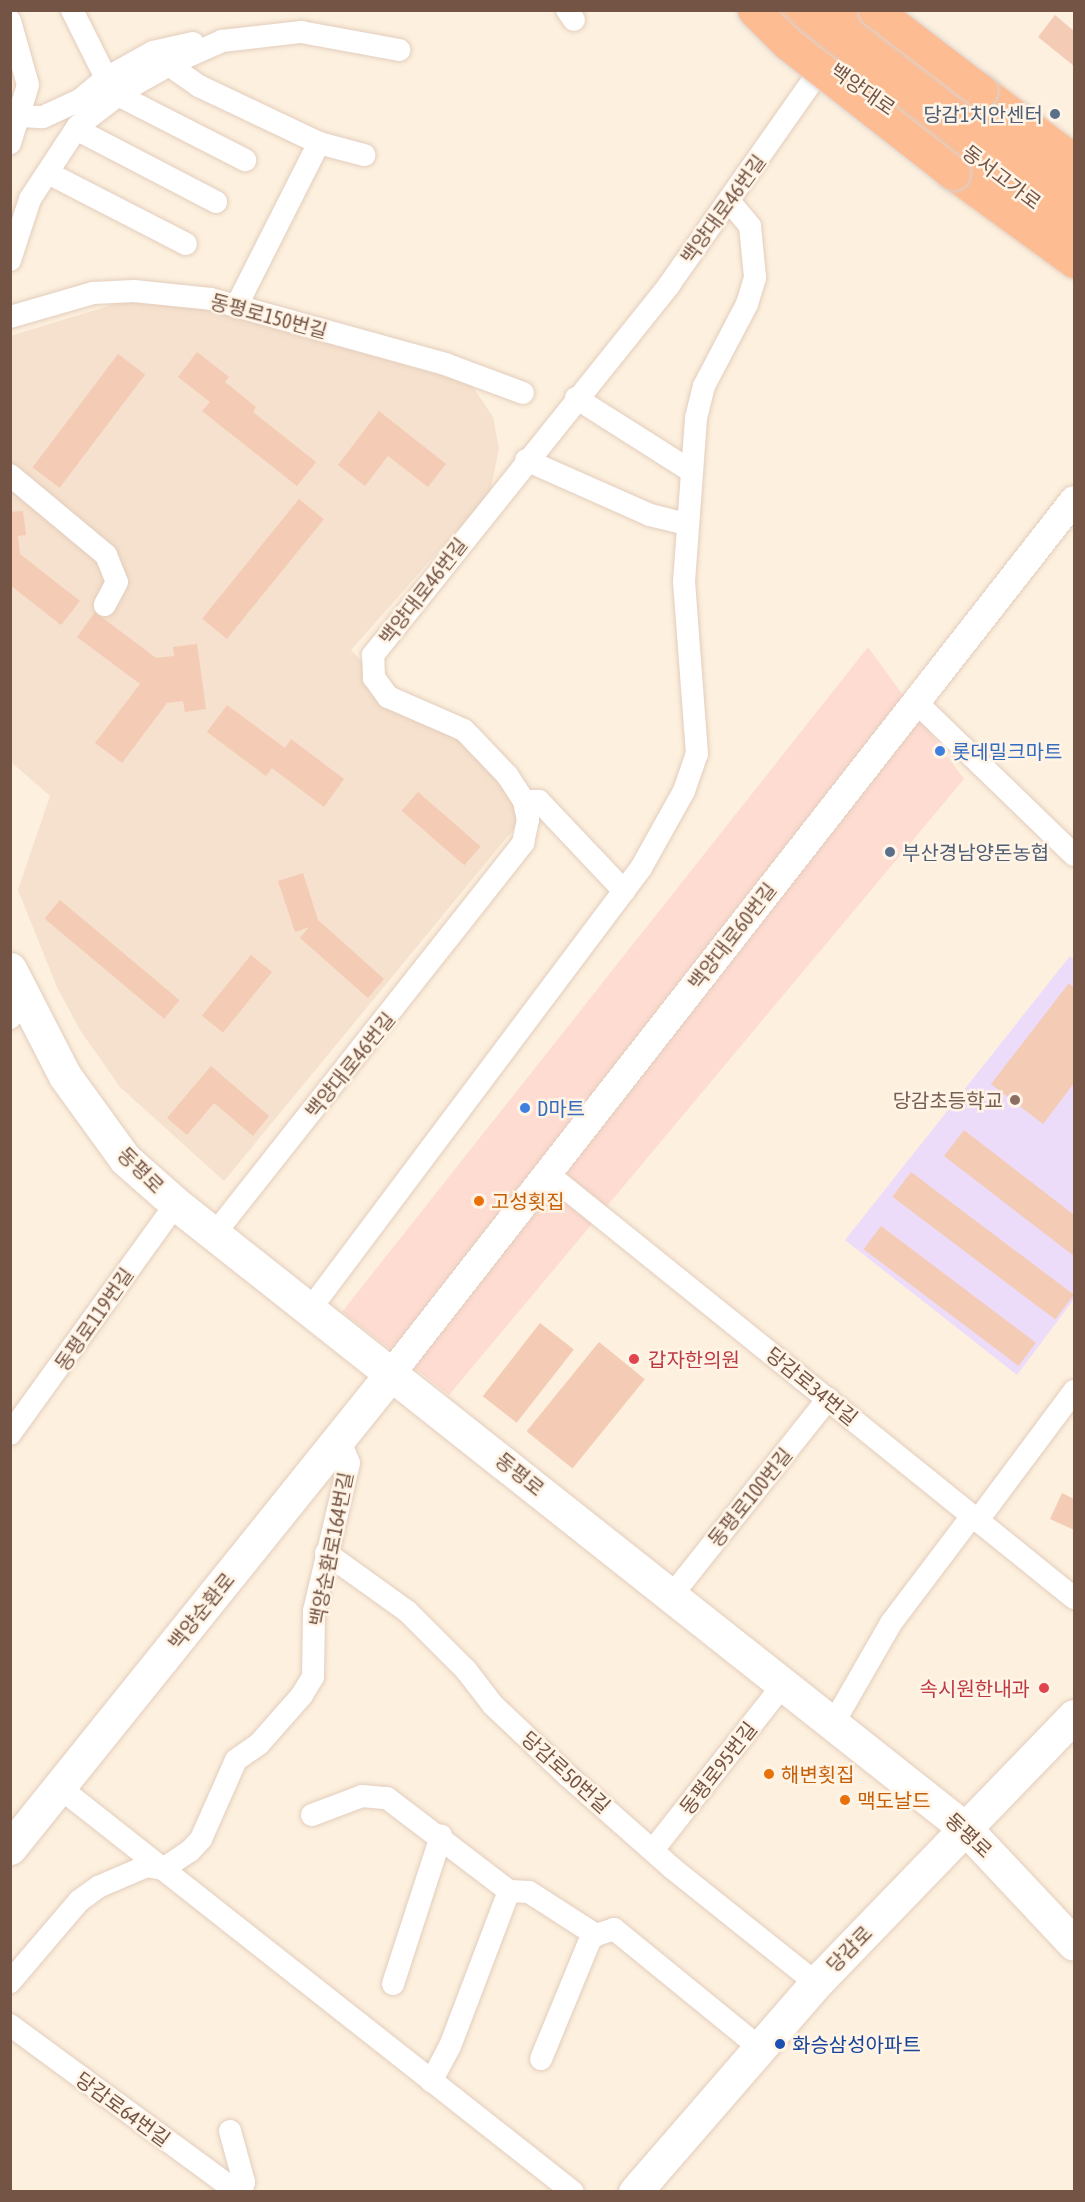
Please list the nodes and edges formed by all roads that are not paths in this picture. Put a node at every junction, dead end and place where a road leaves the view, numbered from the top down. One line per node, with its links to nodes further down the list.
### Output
1 (72, 10): 13 (street)
2 (754, 10): 31 (highway, bridge)
3 (767, 10): 11 (main road, 백양대로)
4 (789, 10): 27 (highway, 동서고가로)
5 (831, 10): 24 (highway, 동서고가로)
6 (841, 10): 15 (main road)
7 (877, 10): 15 (main road); 21 (highway, bridge)
8 (10, 21): 14 (street)
9 (236, 39): 10 (street); 12 (street); 13 (street)
10 (399, 50)
11 (825, 63): 26 (street, 백양대로46번길); 29 (main road, 백양대로)
12 (169, 65): 13 (street); 18 (street)
13 (112, 86): 14 (street); 16 (street); 20 (street)
14 (21, 116): 17 (street)
15 (995, 121): 23 (main road)
16 (76, 129): 22 (street); 25 (street)
17 (10, 143)
18 (319, 143): 19 (street); 32 (street)
19 (364, 155)
20 (245, 160)
21 (1074, 161)
22 (48, 172): 28 (street); 30 (street)
23 (1074, 180)
24 (1074, 194)
25 (216, 202)
26 (730, 202): 35 (street, 백양대로46번길); 37 (street)
27 (1074, 232)
28 (186, 244)
29 (1074, 254)
30 (10, 260)
31 (1074, 261)
32 (236, 307): 33 (street, 동평로150번길); 34 (street, 동평로150번길)
33 (10, 317)
34 (523, 393)
35 (576, 398): 36 (street, 백양대로46번길); 37 (street)
36 (526, 460): 40 (street); 43 (street, 백양대로46번길)
37 (691, 471): 40 (street)
38 (10, 476): 41 (street)
39 (1074, 500): 42 (street, 백양대로60번길)
40 (687, 524): 45 (street)
41 (105, 605)
42 (915, 701): 44 (street); 48 (street, 백양대로60번길)
43 (524, 801): 45 (street); 50 (street, 백양대로46번길)
44 (1074, 855)
45 (624, 891): 51 (street)
46 (10, 969): 47 (main road, 동평로)
47 (18, 1008): 49 (main road, 동평로)
48 (548, 1174): 52 (street, 백양대로60번길); 54 (street, 당감로34번길)
49 (176, 1204): 50 (main road, 동평로); 55 (street, 동평로119번길)
50 (216, 1232): 51 (main road, 동평로)
51 (311, 1308): 52 (main road, 동평로)
52 (391, 1374): 56 (main road, 백양순환로); 59 (main road, 동평로)
53 (1074, 1391): 57 (street)
54 (828, 1399): 57 (street, 당감로34번길); 59 (street, 동평로100번길)
55 (10, 1434)
56 (340, 1441): 58 (street, 백양순환로164번길); 64 (main road, 백양순환로)
57 (975, 1518): 60 (street, 당감로34번길); 63 (street)
58 (326, 1553): 69 (street, 당감로50번길); 70 (street, 백양순환로164번길)
59 (672, 1595): 61 (main road, 동평로)
60 (1074, 1598)
61 (783, 1685): 63 (main road, 동평로); 69 (street, 동평로95번길)
62 (1074, 1716): 66 (main road, 당감로)
63 (833, 1724): 66 (main road, 동평로)
64 (59, 1787): 68 (main road, 백양순환로); 70 (street)
65 (312, 1815): 67 (street)
66 (967, 1830): 73 (main road, 동평로); 75 (main road, 당감로)
67 (441, 1836): 71 (street); 76 (street)
68 (10, 1848)
69 (652, 1850): 75 (street, 당감로50번길)
70 (163, 1869): 74 (street); 80 (street)
71 (509, 1891): 72 (street); 80 (street)
72 (593, 1934): 78 (street); 79 (street)
73 (1074, 1944)
74 (10, 1982)
75 (816, 1983): 78 (main road, 당감로)
76 (393, 1984)
77 (13, 2034): 82 (street, 당감로64번길)
78 (760, 2048): 84 (main road, 당감로)
79 (541, 2059)
80 (431, 2081): 83 (street)
81 (230, 2131): 82 (street)
82 (239, 2192)
83 (573, 2192)
84 (635, 2192)

